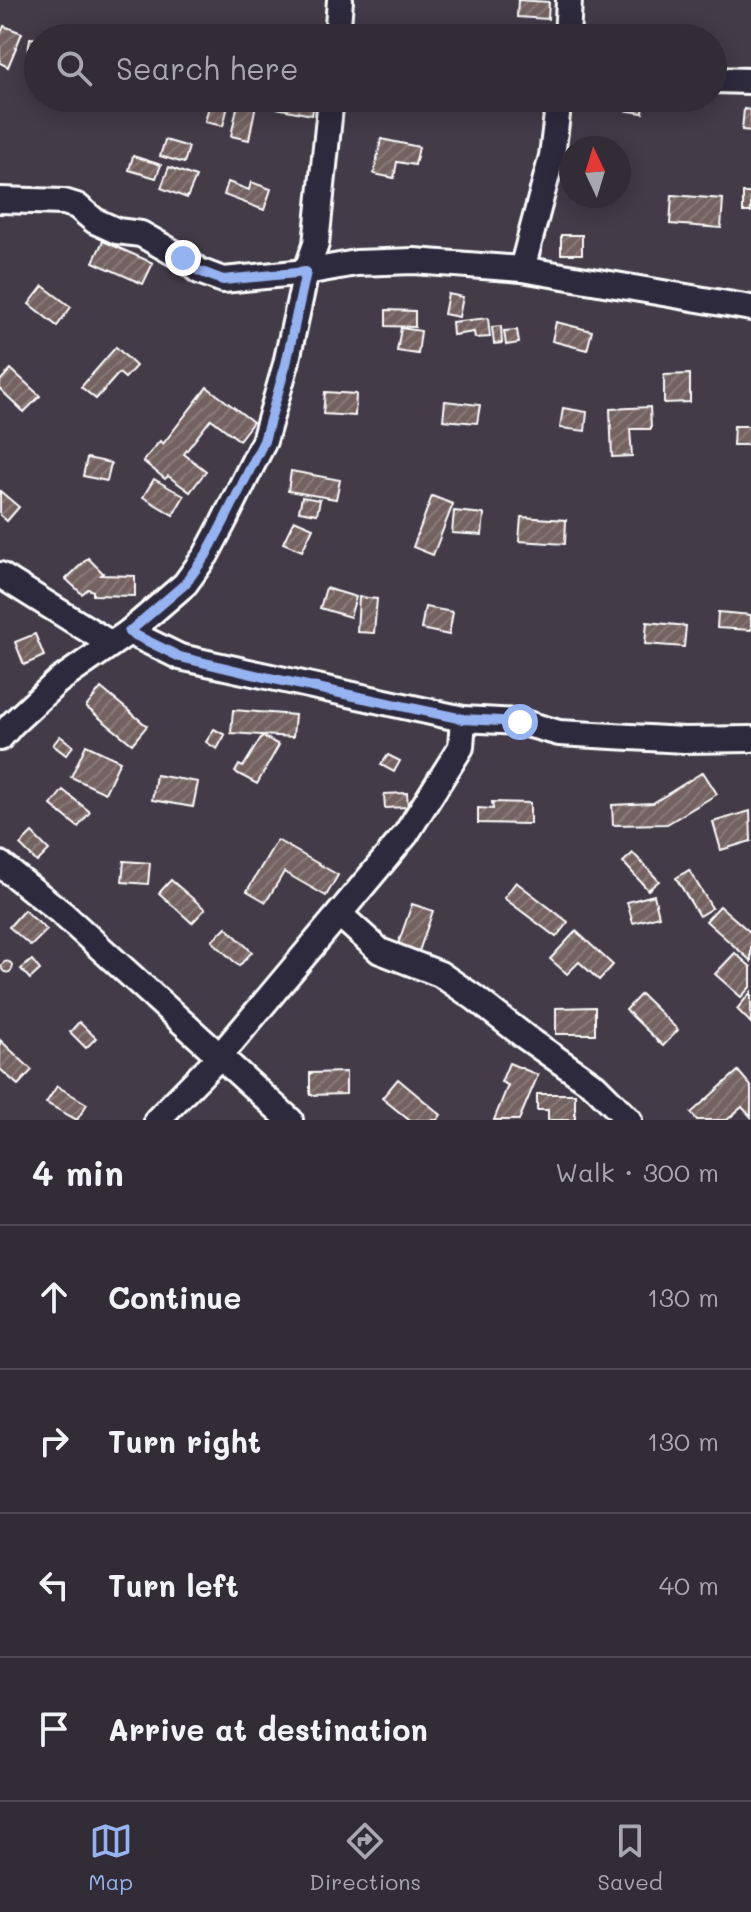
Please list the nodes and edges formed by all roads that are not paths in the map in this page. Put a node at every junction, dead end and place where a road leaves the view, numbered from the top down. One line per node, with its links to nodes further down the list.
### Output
1 (340, 0): 3 (street)
2 (569, 0): 4 (street)
3 (338, 24)
4 (568, 24)
5 (727, 80): 6 (street)
6 (751, 81)
7 (330, 112): 11 (street)
8 (557, 112): 10 (street)
9 (0, 200): 11 (street)
10 (522, 269): 11 (street); 12 (street)
11 (306, 272): 14 (street)
12 (751, 308)
13 (0, 575): 14 (street)
14 (120, 638): 15 (street); 16 (street)
15 (463, 719): 17 (street); 19 (street)
16 (0, 738)
17 (751, 739)
18 (0, 864): 20 (street)
19 (339, 914): 20 (street); 23 (street)
20 (219, 1057): 21 (street); 22 (street)
21 (157, 1120)
22 (290, 1120)
23 (629, 1120)

